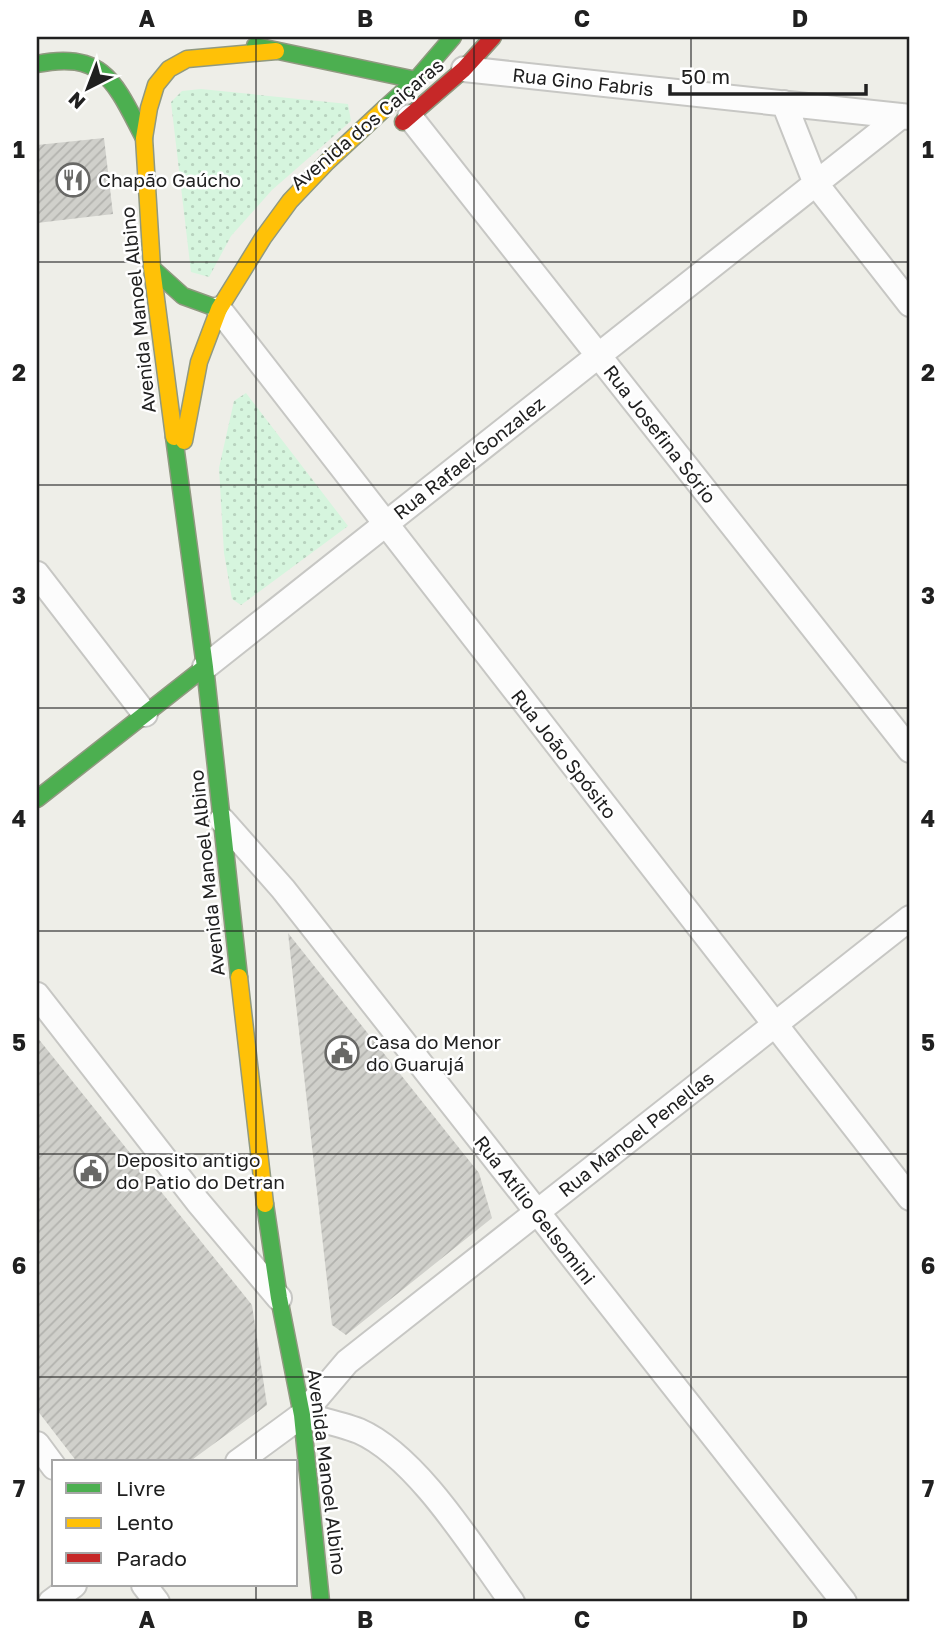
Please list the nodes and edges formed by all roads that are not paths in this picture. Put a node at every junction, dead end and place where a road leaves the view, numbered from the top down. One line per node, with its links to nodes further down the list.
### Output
1 (453, 37): 7 (street, Avenida dos Caiçaras)
2 (493, 37): 6 (street, Avenida dos Caiçaras)
3 (225, 40): 4 (street)
4 (276, 51): 7 (street); 12 (street)
5 (37, 64): 12 (street)
6 (464, 69): 8 (street, Rua Gino Fabris); 10 (street, Avenida dos Caiçaras)
7 (416, 80): 15 (street, Avenida dos Caiçaras)
8 (784, 103): 9 (street, Rua Gino Fabris); 14 (street)
9 (906, 116): 14 (street, Rua Rafael Gonzalez)
10 (410, 117): 11 (street, Avenida dos Caiçaras); 19 (street, Rua Josefina Sório)
11 (389, 134)
12 (144, 138): 16 (street, Avenida Manoel Albino)
13 (336, 175): 15 (street, Avenida dos Caiçaras)
14 (816, 184): 17 (street); 19 (street, Rua Rafael Gonzalez)
15 (263, 238): 18 (street, Avenida dos Caiçaras)
16 (152, 268): 18 (street); 20 (street, Avenida Manoel Albino)
17 (910, 304)
18 (219, 309): 20 (street, Avenida dos Caiçaras); 21 (street, Rua João Spósito)
19 (598, 356): 21 (street, Rua Rafael Gonzalez); 25 (street, Rua Josefina Sório)
20 (178, 475): 23 (street, Avenida Manoel Albino)
21 (385, 524): 23 (street, Rua Rafael Gonzalez); 30 (street, Rua João Spósito)
22 (37, 574): 24 (street)
23 (205, 667): 24 (street, Rua Rafael Gonzalez); 27 (street, Avenida Manoel Albino)
24 (145, 714): 26 (street, Rua Rafael Gonzalez)
25 (910, 751)
26 (37, 799)
27 (222, 820): 32 (street, Rua Atílio Gelsomini); 33 (street, Avenida Manoel Albino)
28 (910, 918): 30 (street, Rua Manoel Penellas)
29 (37, 995): 33 (street)
30 (775, 1025): 31 (street, Rua João Spósito); 32 (street, Rua Manoel Penellas)
31 (910, 1198)
32 (537, 1212): 34 (street, Rua Manoel Penellas); 44 (street, Rua Atílio Gelsomini)
33 (279, 1297): 34 (street, Avenida Manoel Albino)
34 (302, 1415): 36 (street, Rua Manoel Penellas); 42 (street, Avenida Manoel Albino); 43 (street)
35 (37, 1444): 37 (street)
36 (241, 1460)
37 (52, 1464)
38 (73, 1586): 40 (street)
39 (145, 1586): 41 (street)
40 (51, 1602)
41 (157, 1602)
42 (321, 1602)
43 (512, 1602)
44 (844, 1602)

